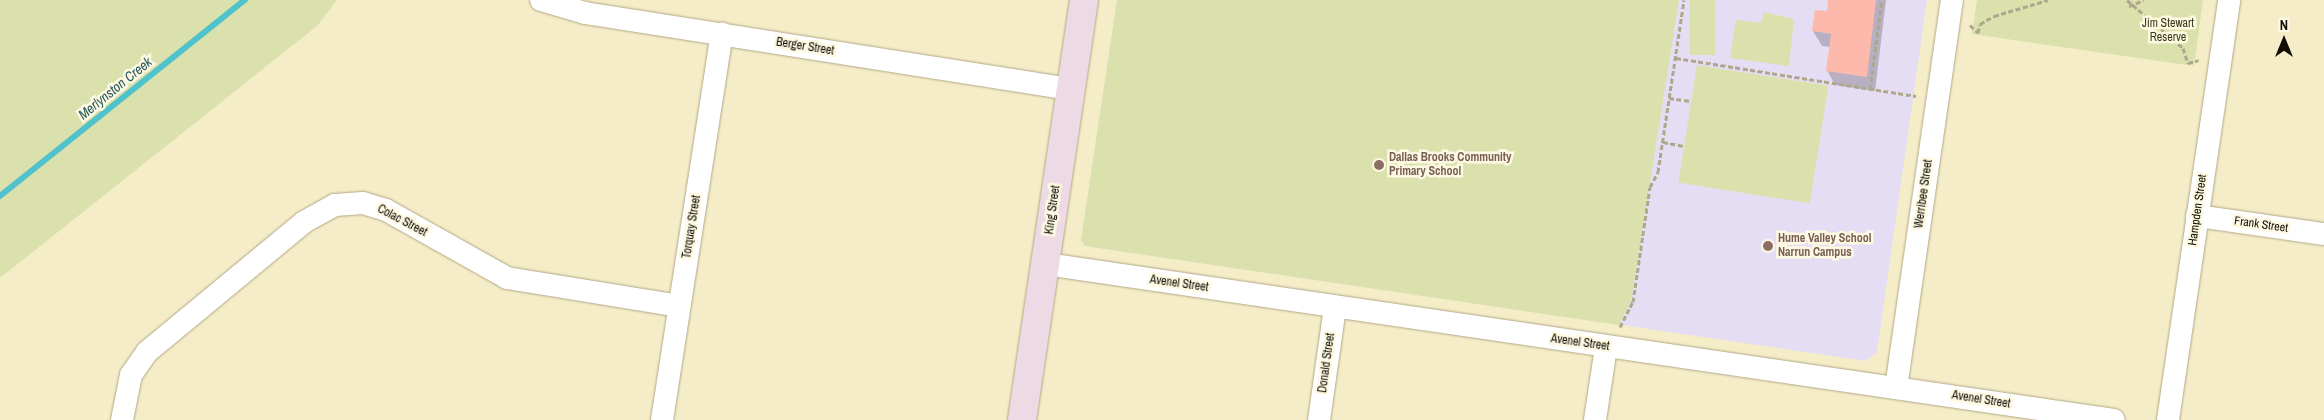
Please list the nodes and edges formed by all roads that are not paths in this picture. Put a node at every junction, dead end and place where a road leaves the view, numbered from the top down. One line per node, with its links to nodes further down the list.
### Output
1 (541, 0): 5 (street, Berger Street)
2 (1084, 0): 6 (street, King Street)
3 (1952, 0): 13 (street, Werribee Street)
4 (2229, 0): 7 (street, Hampden Street)
5 (722, 34): 6 (street, Berger Street); 10 (street, Torquay Street)
6 (1071, 89): 9 (street, King Street)
7 (2197, 216): 8 (street, Frank Street); 20 (street, Hampden Street)
8 (2324, 234)
9 (1046, 264): 11 (street, Avenel Street); 16 (street, King Street)
10 (679, 306): 14 (street, Colac Street); 15 (street, Torquay Street)
11 (1335, 307): 12 (street, Avenel Street); 17 (street, Donald Street)
12 (1606, 347): 13 (street, Avenel Street); 18 (street)
13 (1896, 388): 19 (street, Avenel Street)
14 (122, 420)
15 (662, 420)
16 (1022, 420)
17 (1319, 420)
18 (1596, 420)
19 (2114, 420)
20 (2168, 420)

